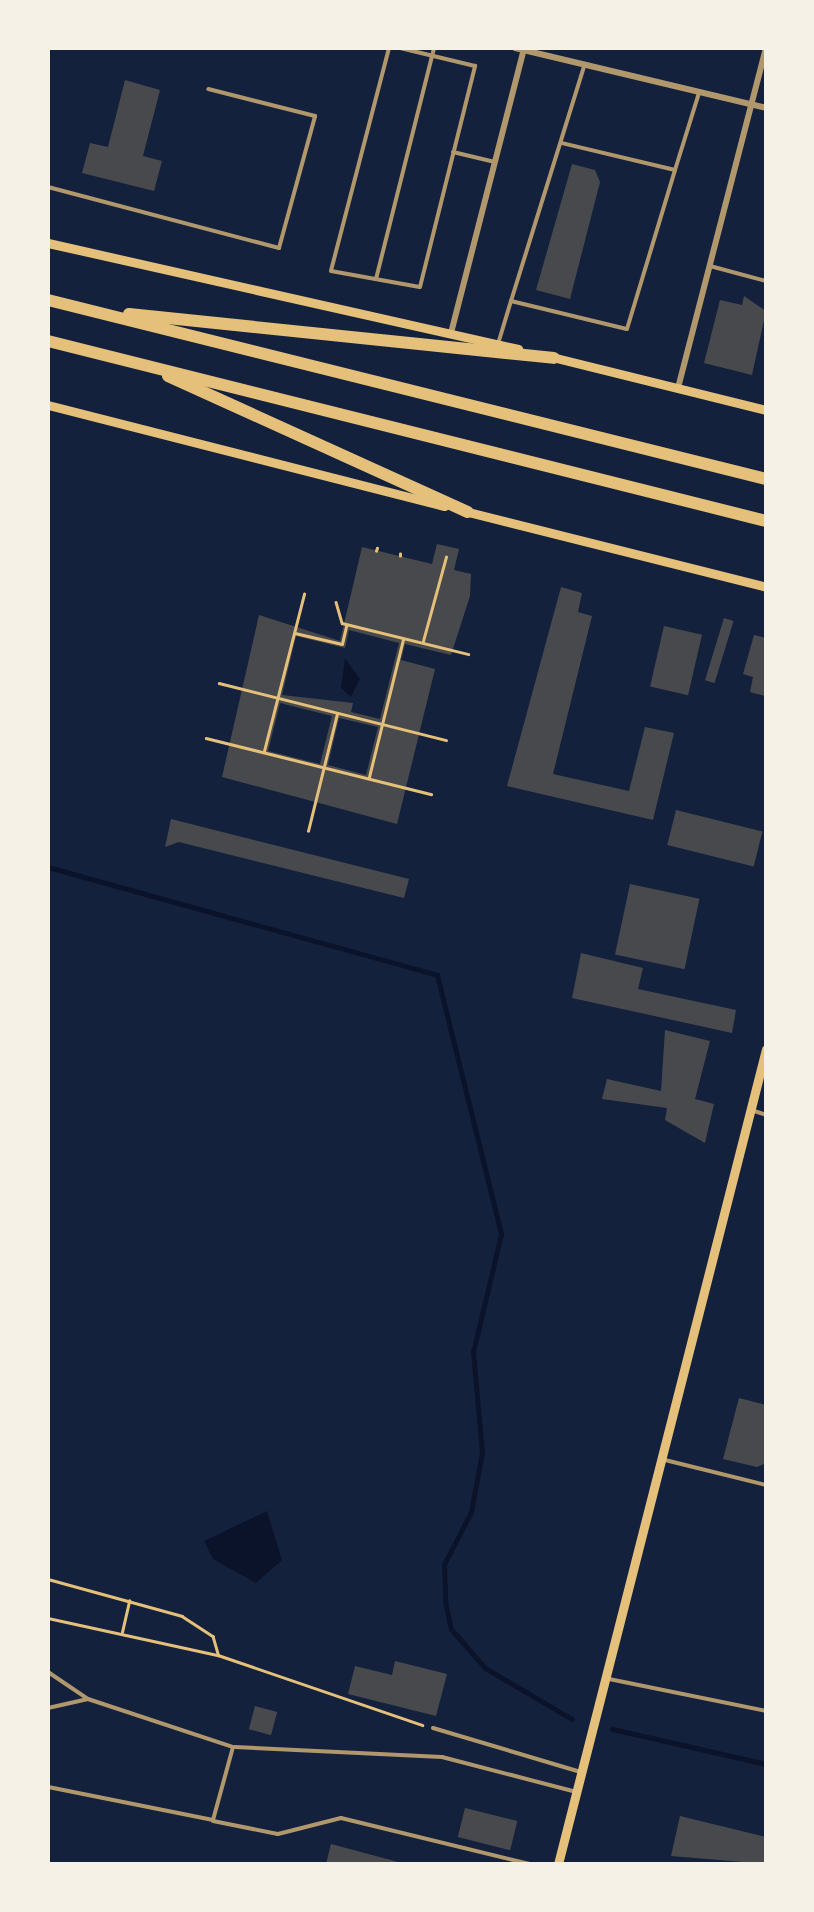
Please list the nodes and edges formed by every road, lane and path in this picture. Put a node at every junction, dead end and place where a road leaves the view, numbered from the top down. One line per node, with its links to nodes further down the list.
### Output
1 (389, 48): 19 (lane)
2 (400, 48): 6 (lane)
3 (434, 48): 6 (lane)
4 (521, 48): 7 (street); 14 (street)
5 (766, 48): 10 (street)
6 (432, 56): 13 (lane); 19 (lane)
7 (585, 64): 9 (street); 12 (lane)
8 (208, 89): 16 (lane)
9 (699, 92): 10 (street); 15 (lane)
10 (752, 105): 11 (street); 18 (street)
11 (766, 108)
12 (562, 143): 15 (lane); 22 (lane)
13 (454, 152): 14 (lane); 19 (lane)
14 (495, 162): 24 (street)
15 (675, 170): 22 (lane)
16 (48, 186)
17 (48, 242): 24 (main road)
18 (710, 266): 20 (lane); 29 (street)
19 (376, 279)
20 (766, 281)
21 (48, 300): 23 (highway)
22 (511, 301): 26 (lane)
23 (90, 310): 27 (highway); 32 (highway)
24 (451, 333): 26 (main road)
25 (48, 340): 28 (highway)
26 (498, 344): 27 (main road)
27 (554, 358): 29 (main road)
28 (143, 364): 33 (highway); 34 (highway)
29 (678, 388): 31 (main road)
30 (48, 405): 33 (main road)
31 (766, 410)
32 (766, 480)
33 (468, 512): 36 (main road)
34 (766, 521)
35 (446, 556): 42 (path)
36 (766, 587)
37 (304, 594): 40 (path)
38 (336, 602): 39 (path)
39 (347, 624): 40 (path); 41 (path)
40 (294, 632): 45 (path)
41 (404, 638): 42 (path); 49 (path)
42 (422, 643): 43 (path)
43 (468, 654)
44 (220, 684): 45 (path)
45 (278, 698): 47 (path); 52 (path)
46 (356, 707): 48 (path)
47 (337, 713): 48 (path); 53 (path)
48 (354, 717): 49 (path)
49 (382, 724): 51 (path); 54 (path)
50 (206, 738): 52 (path)
51 (446, 740)
52 (264, 752): 53 (path)
53 (324, 767): 54 (path); 56 (path)
54 (368, 778): 55 (path)
55 (431, 794)
56 (308, 830)
57 (766, 1050): 58 (main road)
58 (751, 1110): 59 (lane); 60 (main road)
59 (766, 1114)
60 (661, 1459): 61 (lane); 68 (main road)
61 (766, 1485)
62 (48, 1579): 63 (path)
63 (130, 1599): 65 (path); 66 (path)
64 (48, 1618): 65 (path)
65 (121, 1635): 66 (path)
66 (218, 1655): 72 (path)
67 (48, 1672): 69 (lane)
68 (605, 1678): 71 (lane); 74 (main road)
69 (88, 1700): 70 (lane); 73 (lane)
70 (48, 1708)
71 (766, 1711)
72 (433, 1728): 74 (lane)
73 (234, 1747): 76 (lane); 77 (lane)
74 (581, 1772): 76 (main road)
75 (48, 1787): 77 (lane)
76 (576, 1792): 79 (main road)
77 (213, 1820): 78 (lane)
78 (529, 1864)
79 (558, 1864)

